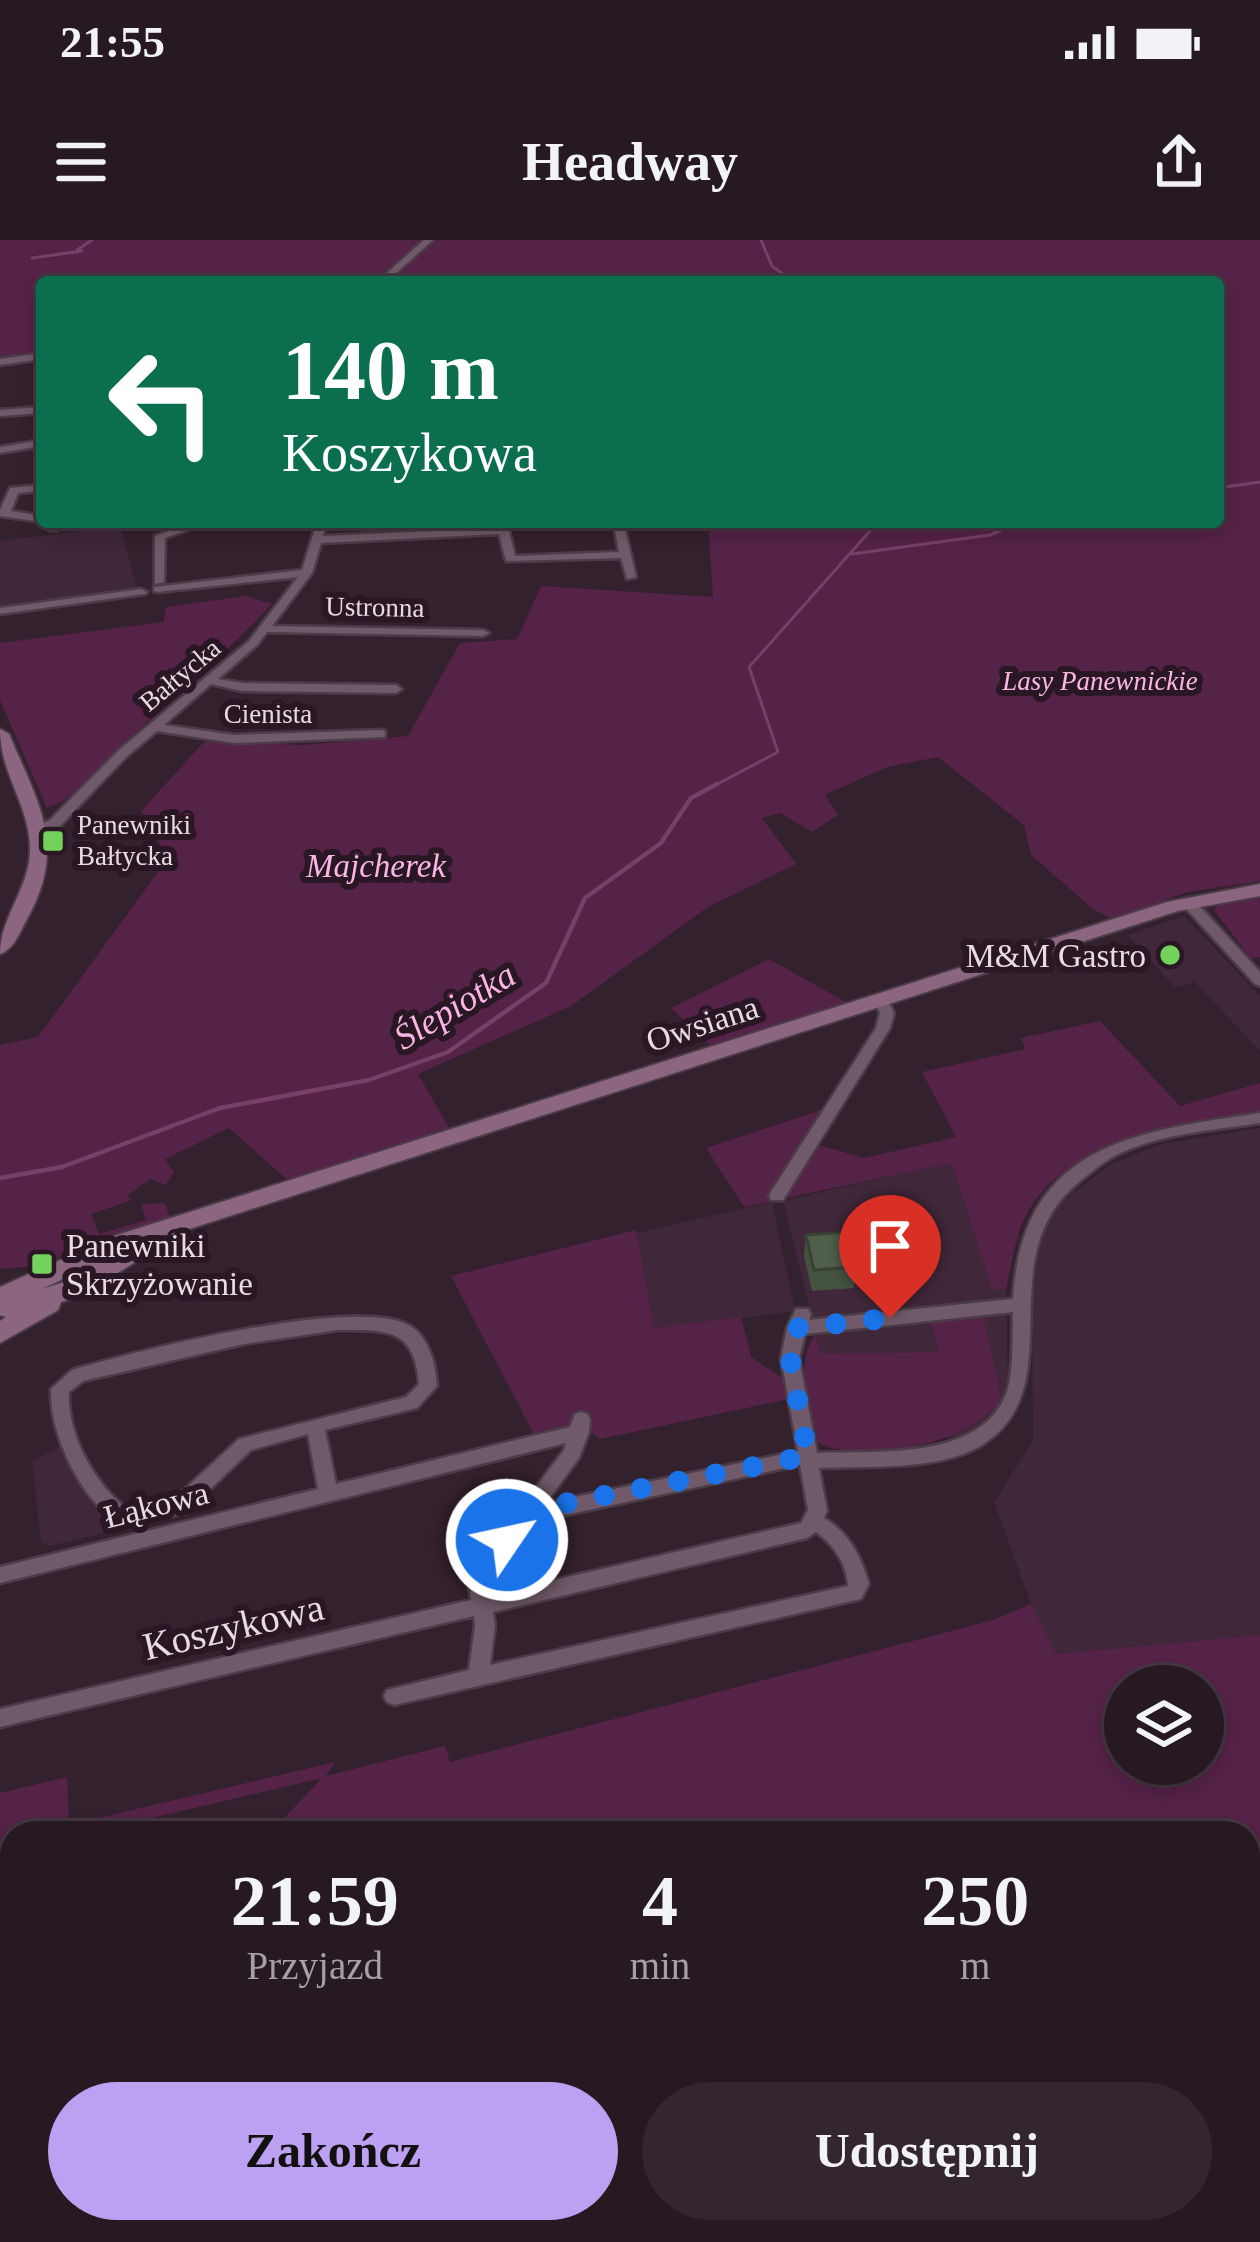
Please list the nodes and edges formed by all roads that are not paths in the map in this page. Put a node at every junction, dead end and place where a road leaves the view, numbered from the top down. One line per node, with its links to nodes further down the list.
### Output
1 (428, 240): 2 (street)
2 (388, 276)
3 (36, 357): 4 (street)
4 (0, 362)
5 (36, 410): 6 (street)
6 (0, 413)
7 (36, 443): 8 (street)
8 (0, 450)
9 (36, 488): 10 (street)
10 (3, 514): 11 (street)
11 (36, 518)
12 (185, 528): 19 (street, Bałtycka)
13 (320, 528): 17 (street, Bałtycka)
14 (475, 528): 17 (street)
15 (502, 528): 18 (street)
16 (620, 528): 18 (street)
17 (316, 540): 19 (street, Bałtycka)
18 (625, 555): 20 (street)
19 (307, 574): 23 (street, Bałtycka)
20 (631, 577)
21 (141, 592): 22 (street)
22 (0, 610)
23 (265, 629): 24 (street, Ustronna); 25 (street, Bałtycka)
24 (483, 633)
25 (212, 681): 26 (street); 27 (street, Bałtycka)
26 (396, 689)
27 (156, 727): 29 (street, Cienista); 30 (street, Bałtycka)
28 (0, 734): 30 (street)
29 (381, 734)
30 (36, 824): 33 (street)
31 (1260, 890): 32 (street, Owsiana)
32 (1188, 902): 34 (street); 36 (street, Owsiana)
33 (0, 948)
34 (1254, 966): 35 (street)
35 (1260, 981)
36 (881, 1000): 38 (street); 39 (street, Owsiana)
37 (1260, 1118): 42 (street)
38 (777, 1196)
39 (125, 1249): 40 (street, Owsiana); 41 (street, Owsiana)
40 (72, 1289): 43 (street, Owsiana); 44 (street)
41 (0, 1297)
42 (1021, 1305): 46 (street); 46 (street)
43 (0, 1313)
44 (0, 1333)
45 (315, 1425): 45 (street, Łąkowa); 47 (street)
46 (809, 1458): 48 (street); 49 (street)
47 (328, 1491): 48 (street, Łąkowa); 50 (street, Łąkowa)
48 (530, 1510): 51 (street)
49 (814, 1522): 51 (street, Koszykowa); 52 (street)
50 (0, 1575)
51 (482, 1605): 52 (street); 54 (street, Koszykowa)
52 (479, 1674): 53 (street)
53 (394, 1696)
54 (0, 1718)

